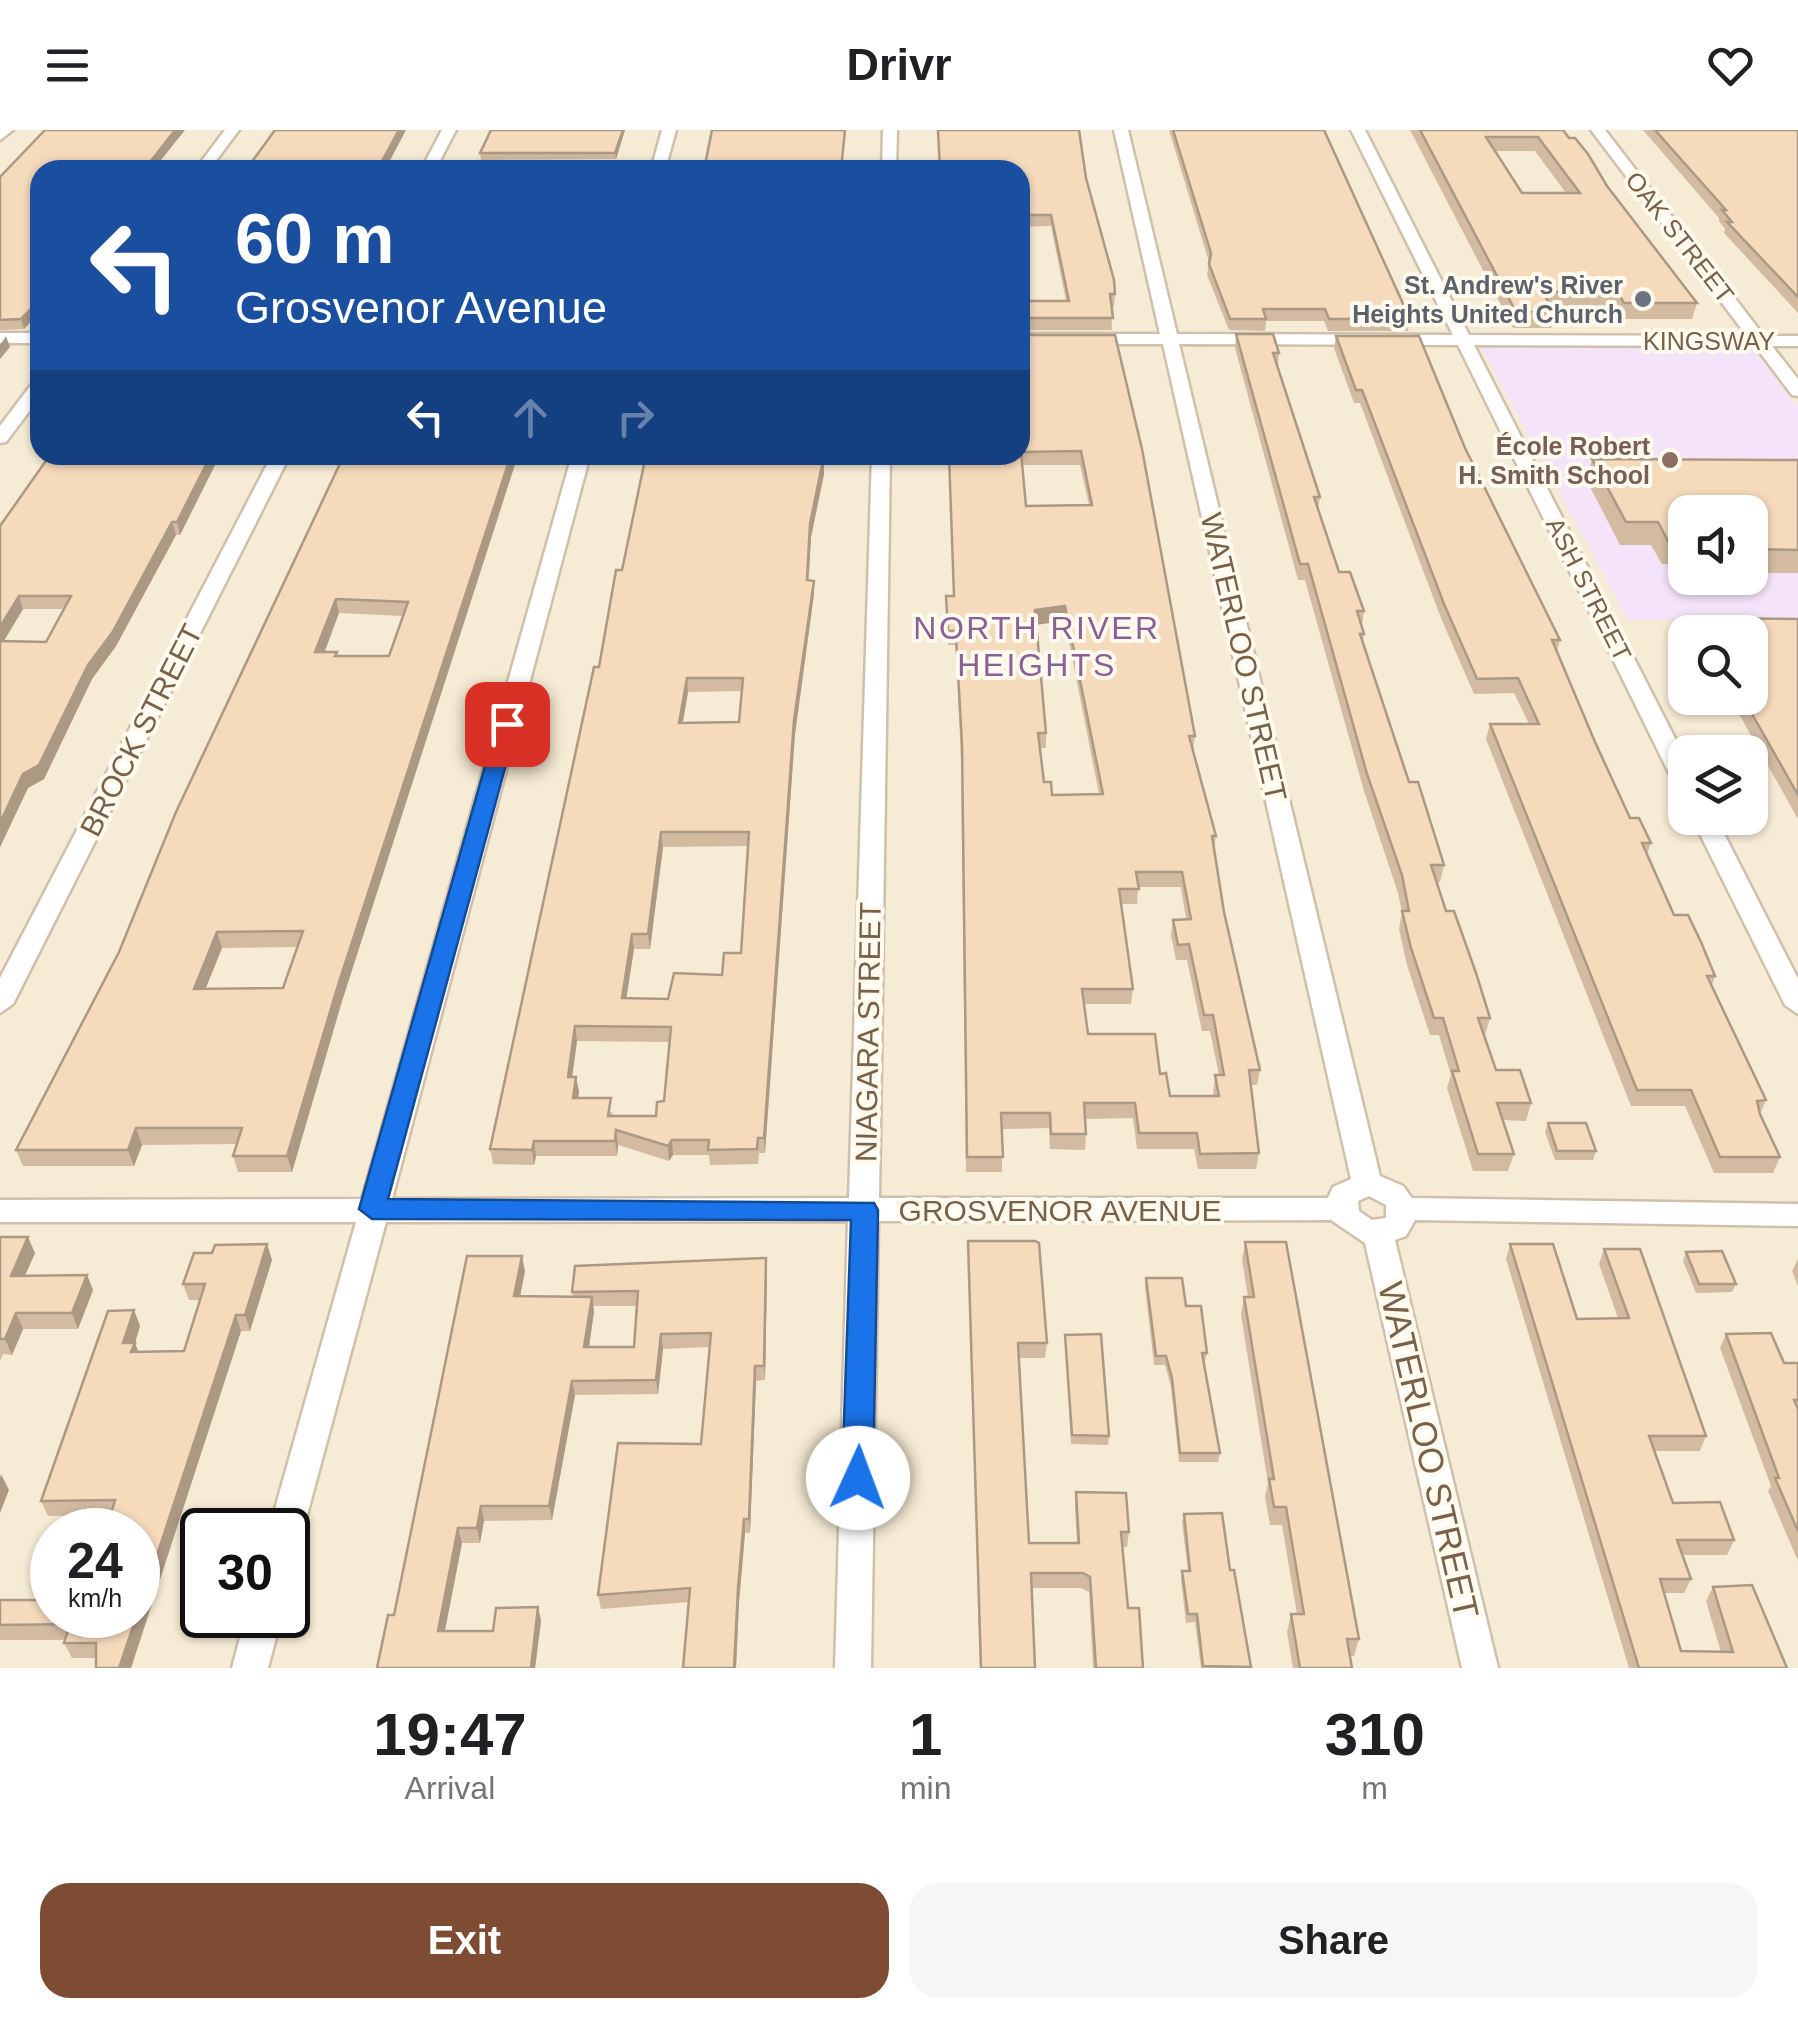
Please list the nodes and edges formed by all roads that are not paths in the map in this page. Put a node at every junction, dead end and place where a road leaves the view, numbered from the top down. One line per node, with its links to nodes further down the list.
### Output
1 (6, 130): 9 (street)
2 (232, 130): 10 (street)
3 (449, 130): 11 (street)
4 (669, 130): 12 (street)
5 (890, 130): 13 (street)
6 (1121, 130): 17 (street, WATERLOO STREET)
7 (1358, 130): 18 (street, ASH STREET)
8 (1598, 130): 19 (street, OAK STREET)
9 (0, 136)
10 (210, 160)
11 (433, 160)
12 (661, 160)
13 (889, 160)
14 (0, 338): 15 (street)
15 (30, 338)
16 (1030, 340): 17 (street, KINGSWAY)
17 (1171, 340): 18 (street, KINGSWAY); 31 (street, WATERLOO STREET)
18 (1464, 340): 19 (street, KINGSWAY); 27 (street, ASH STREET)
19 (1759, 340): 20 (street, KINGSWAY); 21 (street, OAK STREET)
20 (1798, 341)
21 (1798, 391)
22 (30, 398): 23 (street)
23 (0, 438)
24 (277, 465): 29 (street, BROCK STREET)
25 (578, 465): 32 (street)
26 (881, 465): 35 (street, NIAGARA STREET)
27 (1668, 746)
28 (1713, 835): 30 (street)
29 (0, 1004)
30 (1798, 1005)
31 (1367, 1185): 33 (street); 34 (street)
32 (372, 1209): 35 (street, GROSVENOR AVENUE); 36 (street, GROSVENOR AVENUE); 39 (street)
33 (1340, 1209): 35 (street, GROSVENOR AVENUE); 38 (street)
34 (1404, 1209): 37 (street); 38 (street)
35 (864, 1210): 42 (street, NIAGARA STREET)
36 (0, 1211)
37 (1798, 1214)
38 (1378, 1233): 43 (street, WATERLOO STREET)
39 (292, 1508)
40 (258, 1638): 41 (street)
41 (250, 1668)
42 (853, 1668)
43 (1480, 1668)

